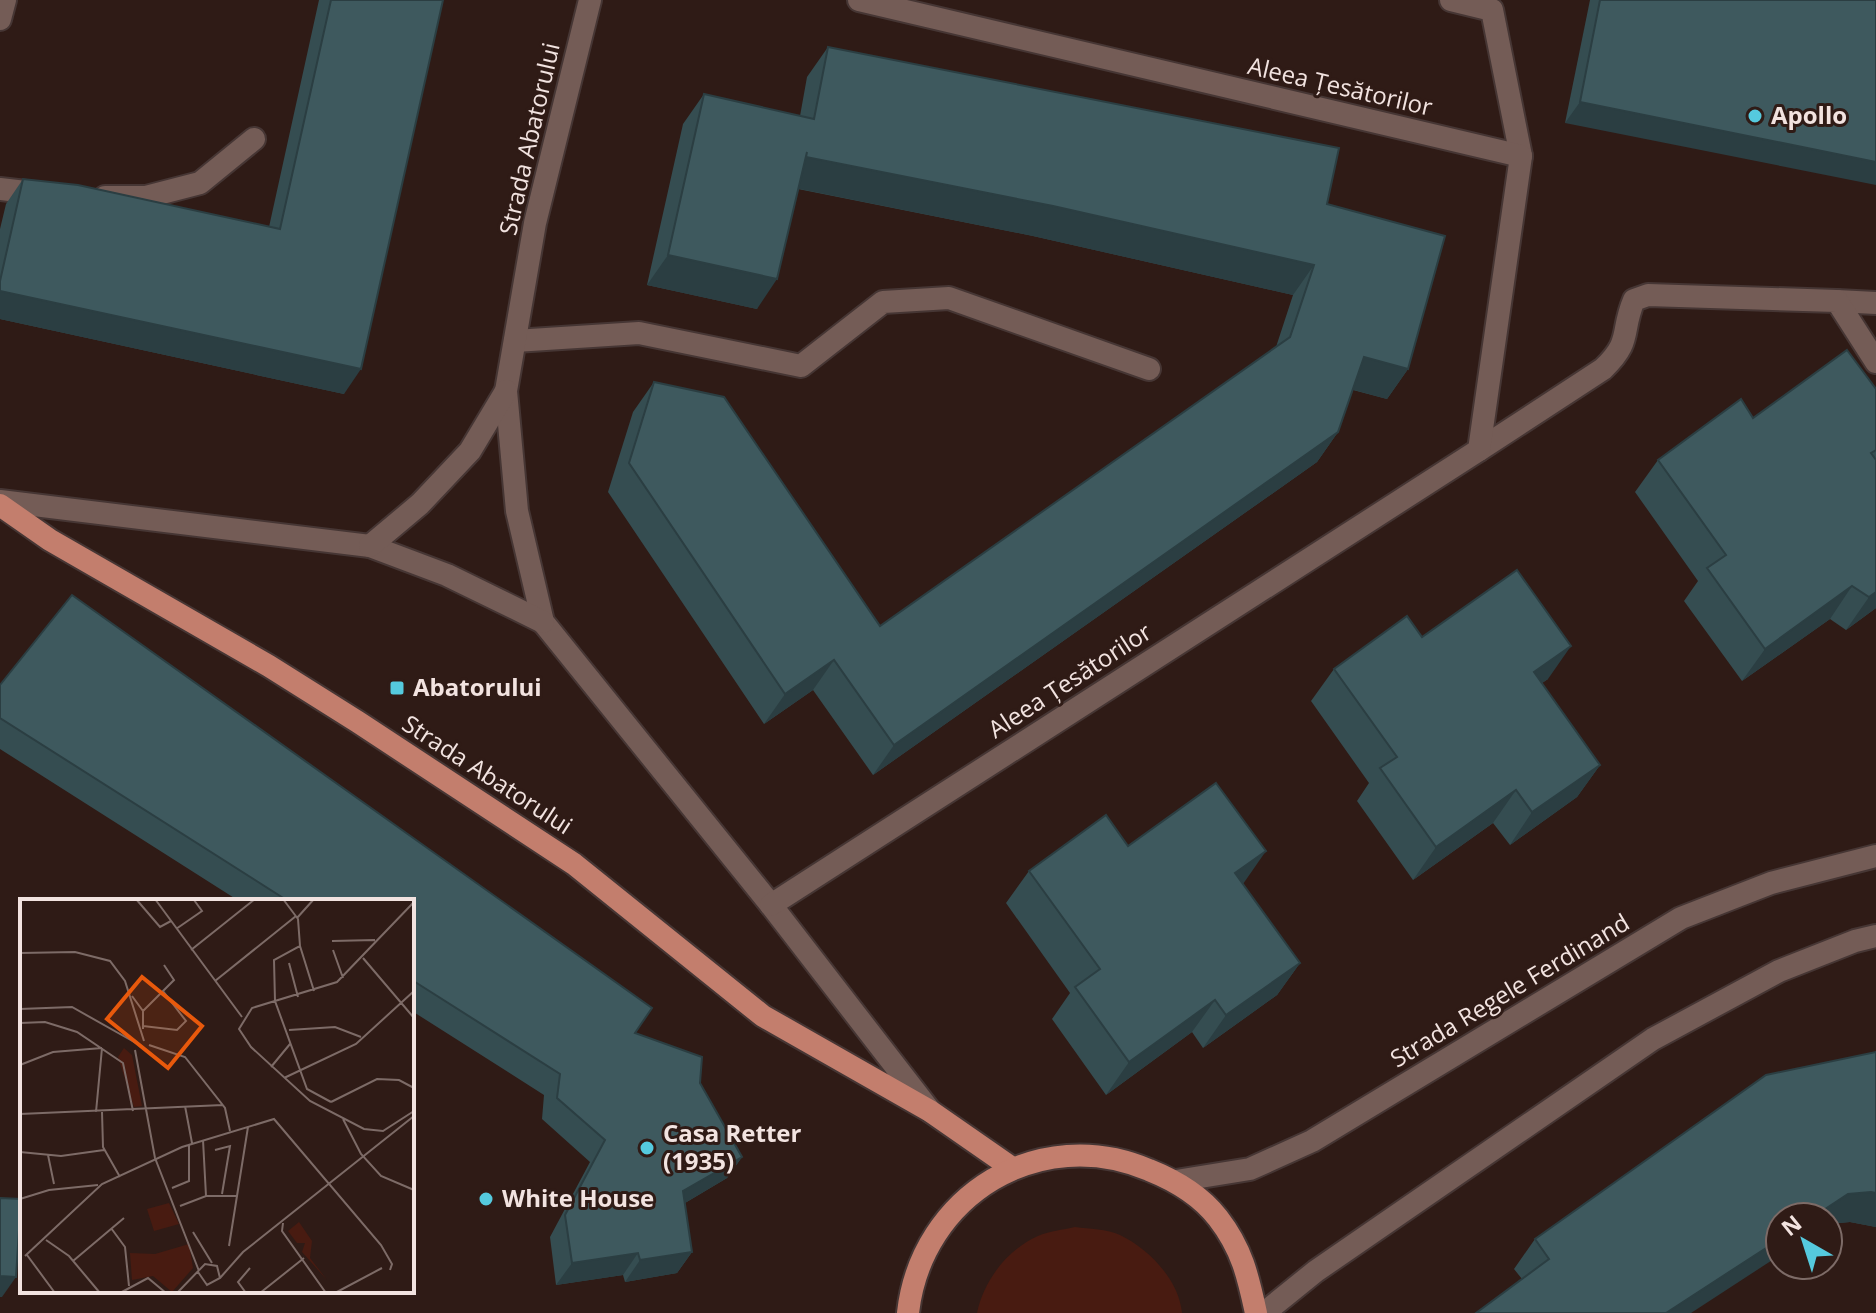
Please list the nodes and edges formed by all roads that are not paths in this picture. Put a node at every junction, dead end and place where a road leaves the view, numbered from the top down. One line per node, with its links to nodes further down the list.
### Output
1 (5, 0): 5 (street)
2 (590, 0): 13 (street, Strada Abatorului)
3 (859, 0): 7 (street, Aleea Țesătorilor)
4 (1451, 0): 7 (street)
5 (0, 19)
6 (254, 139): 10 (street)
7 (1521, 156): 17 (street)
8 (0, 189): 9 (street)
9 (58, 196)
10 (87, 197)
11 (1837, 301): 12 (street); 14 (street); 17 (street, Aleea Țesătorilor)
12 (1876, 303)
13 (515, 341): 15 (street); 16 (street, Strada Abatorului)
14 (1876, 362)
15 (1149, 369)
16 (506, 391): 19 (street); 20 (street, Strada Abatorului)
17 (1479, 450): 22 (street, Aleea Țesătorilor)
18 (0, 503): 19 (street, Strada Abatorului); 24 (main road, Strada Abatorului)
19 (370, 546): 20 (street, Strada Abatorului)
20 (543, 622): 22 (street, Strada Abatorului)
21 (1876, 856): 26 (street, Strada Regele Ferdinand)
22 (771, 905): 24 (street, Strada Abatorului)
23 (1876, 936): 29 (street)
24 (930, 1111): 25 (main road, Strada Abatorului)
25 (1012, 1168): 26 (main road); 27 (main road)
26 (1176, 1181): 28 (main road)
27 (908, 1313)
28 (1256, 1313)
29 (1264, 1313)

